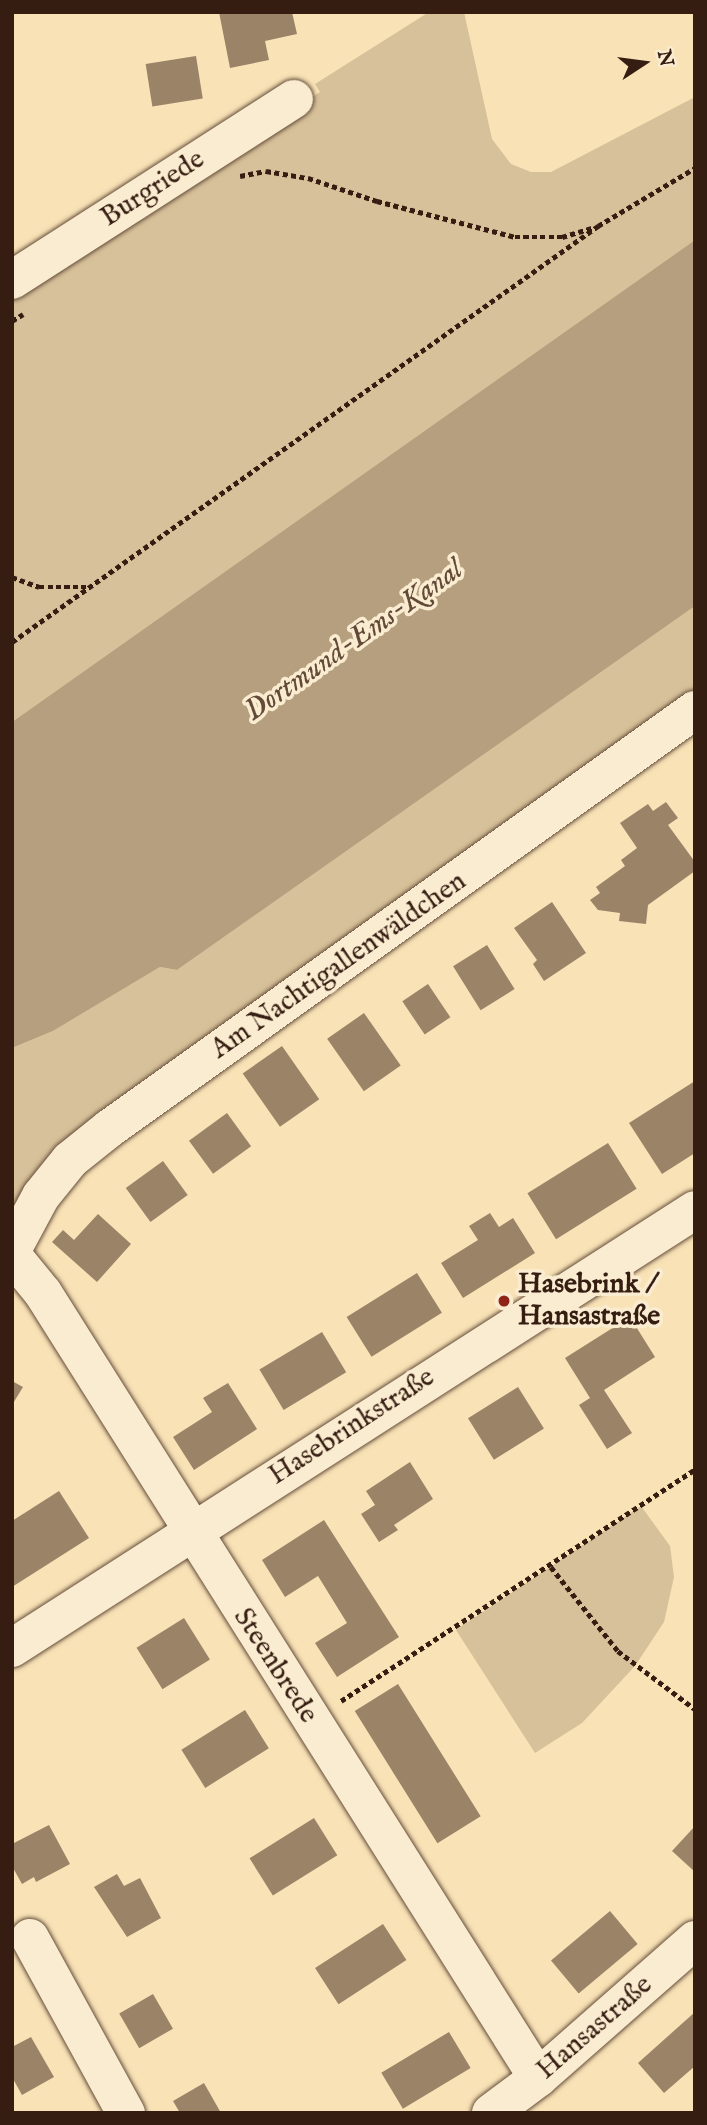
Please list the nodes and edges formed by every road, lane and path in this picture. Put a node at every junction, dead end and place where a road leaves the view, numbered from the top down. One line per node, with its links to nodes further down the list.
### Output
1 (294, 99): 5 (street, Burgriede)
2 (695, 168): 4 (path)
3 (234, 177): 4 (path)
4 (598, 226): 8 (path)
5 (24, 293): 6 (path)
6 (12, 321)
7 (12, 577): 8 (path)
8 (90, 587): 9 (path)
9 (12, 642)
10 (695, 709): 12 (street, Am Nachtigallenwäldchen)
11 (695, 1210): 14 (street, Hasebrinkstraße)
12 (12, 1253): 14 (street, Steenbrede)
13 (695, 1469): 15 (path)
14 (190, 1532): 16 (street, Hasebrinkstraße); 18 (street, Steenbrede)
15 (551, 1567): 17 (path); 18 (path)
16 (12, 1648)
17 (695, 1709)
18 (310, 1721): 21 (street, Steenbrede)
19 (30, 1938): 22 (street)
20 (695, 1940): 21 (street, Hansastraße)
21 (538, 2078): 23 (street, Hansastraße)
22 (126, 2113)
23 (491, 2113)

